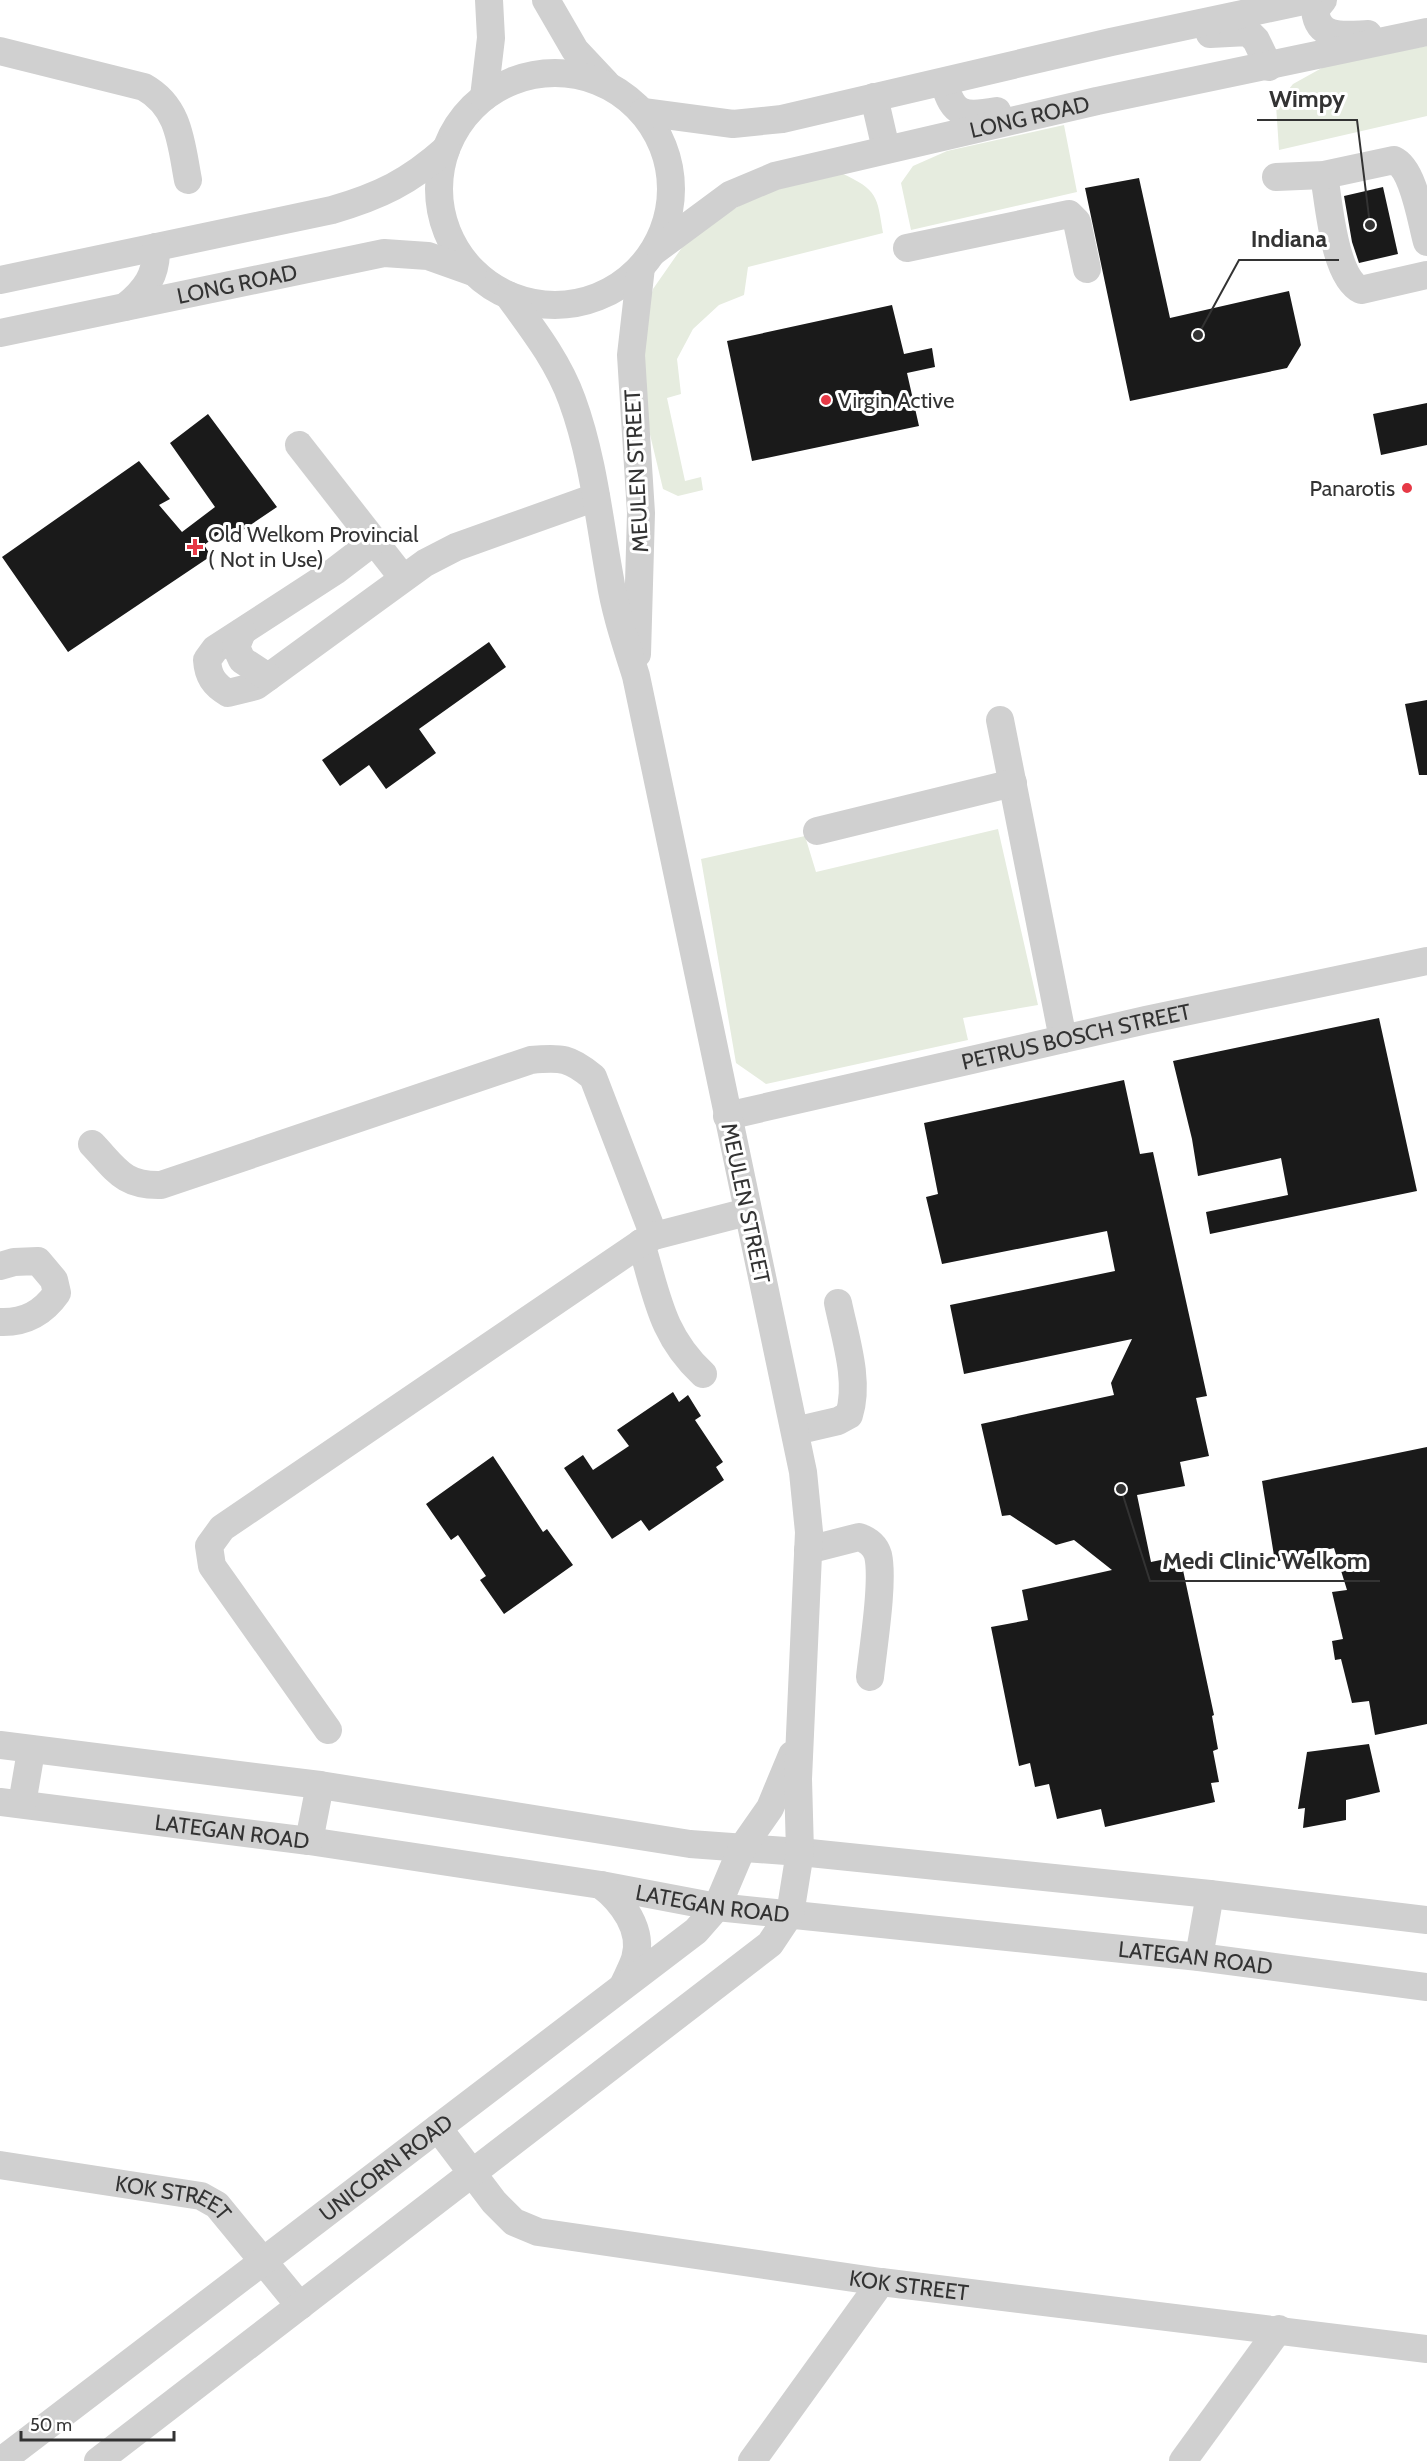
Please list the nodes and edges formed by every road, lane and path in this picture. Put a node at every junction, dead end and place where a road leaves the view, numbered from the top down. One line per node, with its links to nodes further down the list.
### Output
1 (489, 0): 11 (street)
2 (546, 0): 10 (street)
3 (1308, 0): 6 (street)
4 (1323, 0): 5 (street)
5 (1424, 33): 8 (street, LONG ROAD)
6 (1111, 42): 8 (street); 9 (street)
7 (0, 51): 19 (street)
8 (1269, 67): 13 (street, LONG ROAD)
9 (944, 81): 12 (street); 13 (street)
10 (608, 85): 11 (street); 14 (street)
11 (484, 97): 16 (street)
12 (874, 97): 14 (street); 15 (street)
13 (1097, 101): 15 (street, LONG ROAD)
14 (643, 112): 23 (street)
15 (886, 148): 23 (street, LONG ROAD)
16 (446, 149): 21 (street); 25 (street)
17 (1324, 175): 18 (street); 20 (street); 26 (street)
18 (1276, 177)
19 (188, 180)
20 (1427, 242)
21 (156, 248): 27 (street); 29 (street)
22 (907, 248): 24 (street)
23 (647, 260): 28 (street, LONG ROAD); 33 (street, MEULEN STREET)
24 (1087, 269)
25 (473, 272): 28 (street); 29 (street, LONG ROAD)
26 (1427, 275)
27 (0, 280)
28 (507, 295): 32 (street, MEULEN STREET)
29 (126, 307): 30 (street, LONG ROAD)
30 (0, 333)
31 (299, 445): 34 (street)
32 (598, 508): 33 (street); 35 (street); 36 (street, MEULEN STREET)
33 (641, 513): 36 (street, MEULEN STREET)
34 (373, 542): 35 (street); 35 (street)
35 (403, 578)
36 (636, 676): 42 (street, MEULEN STREET)
37 (1000, 720): 38 (street)
38 (1013, 783): 39 (street); 41 (street)
39 (817, 831)
40 (1427, 961): 41 (street, PETRUS BOSCH STREET)
41 (1063, 1039): 42 (street, PETRUS BOSCH STREET)
42 (727, 1116): 44 (street, MEULEN STREET)
43 (92, 1144): 45 (street)
44 (747, 1212): 45 (street); 50 (street, MEULEN STREET)
45 (648, 1239): 49 (street); 53 (street)
46 (0, 1266): 48 (street)
47 (838, 1303): 50 (street)
48 (0, 1322)
49 (703, 1374)
50 (795, 1431): 51 (street, MEULEN STREET)
51 (808, 1550): 52 (street); 54 (street, MEULEN STREET)
52 (870, 1677)
53 (328, 1730)
54 (799, 1736): 60 (street, MEULEN STREET); 61 (street, MEULEN STREET)
55 (0, 1745): 56 (street)
56 (31, 1751): 57 (street); 58 (street)
57 (320, 1785): 59 (street); 60 (street)
58 (11, 1803): 59 (street, LATEGAN ROAD)
59 (309, 1841): 62 (street, LATEGAN ROAD)
60 (741, 1848): 61 (street); 64 (street, UNICORN ROAD)
61 (800, 1852): 63 (street); 65 (street)
62 (601, 1885): 64 (street, LATEGAN ROAD); 68 (street)
63 (1210, 1894): 66 (street); 67 (street)
64 (717, 1907): 65 (street, LATEGAN ROAD); 68 (street, UNICORN ROAD)
65 (790, 1914): 67 (street, LATEGAN ROAD); 72 (street)
66 (1427, 1920)
67 (1199, 1957): 69 (street, LATEGAN ROAD)
68 (623, 1986): 70 (street, UNICORN ROAD)
69 (1427, 1987)
70 (438, 2128): 72 (street, KOK STREET); 73 (street, UNICORN ROAD)
71 (0, 2165): 73 (street, KOK STREET)
72 (473, 2174): 74 (street, KOK STREET); 75 (street)
73 (264, 2259): 75 (street, KOK STREET); 78 (street, UNICORN ROAD)
74 (881, 2282): 76 (street, KOK STREET); 80 (street)
75 (300, 2306): 79 (street)
76 (1279, 2329): 77 (street, KOK STREET); 81 (street)
77 (1427, 2349)
78 (2, 2461)
79 (98, 2461)
80 (752, 2461)
81 (1183, 2461)

